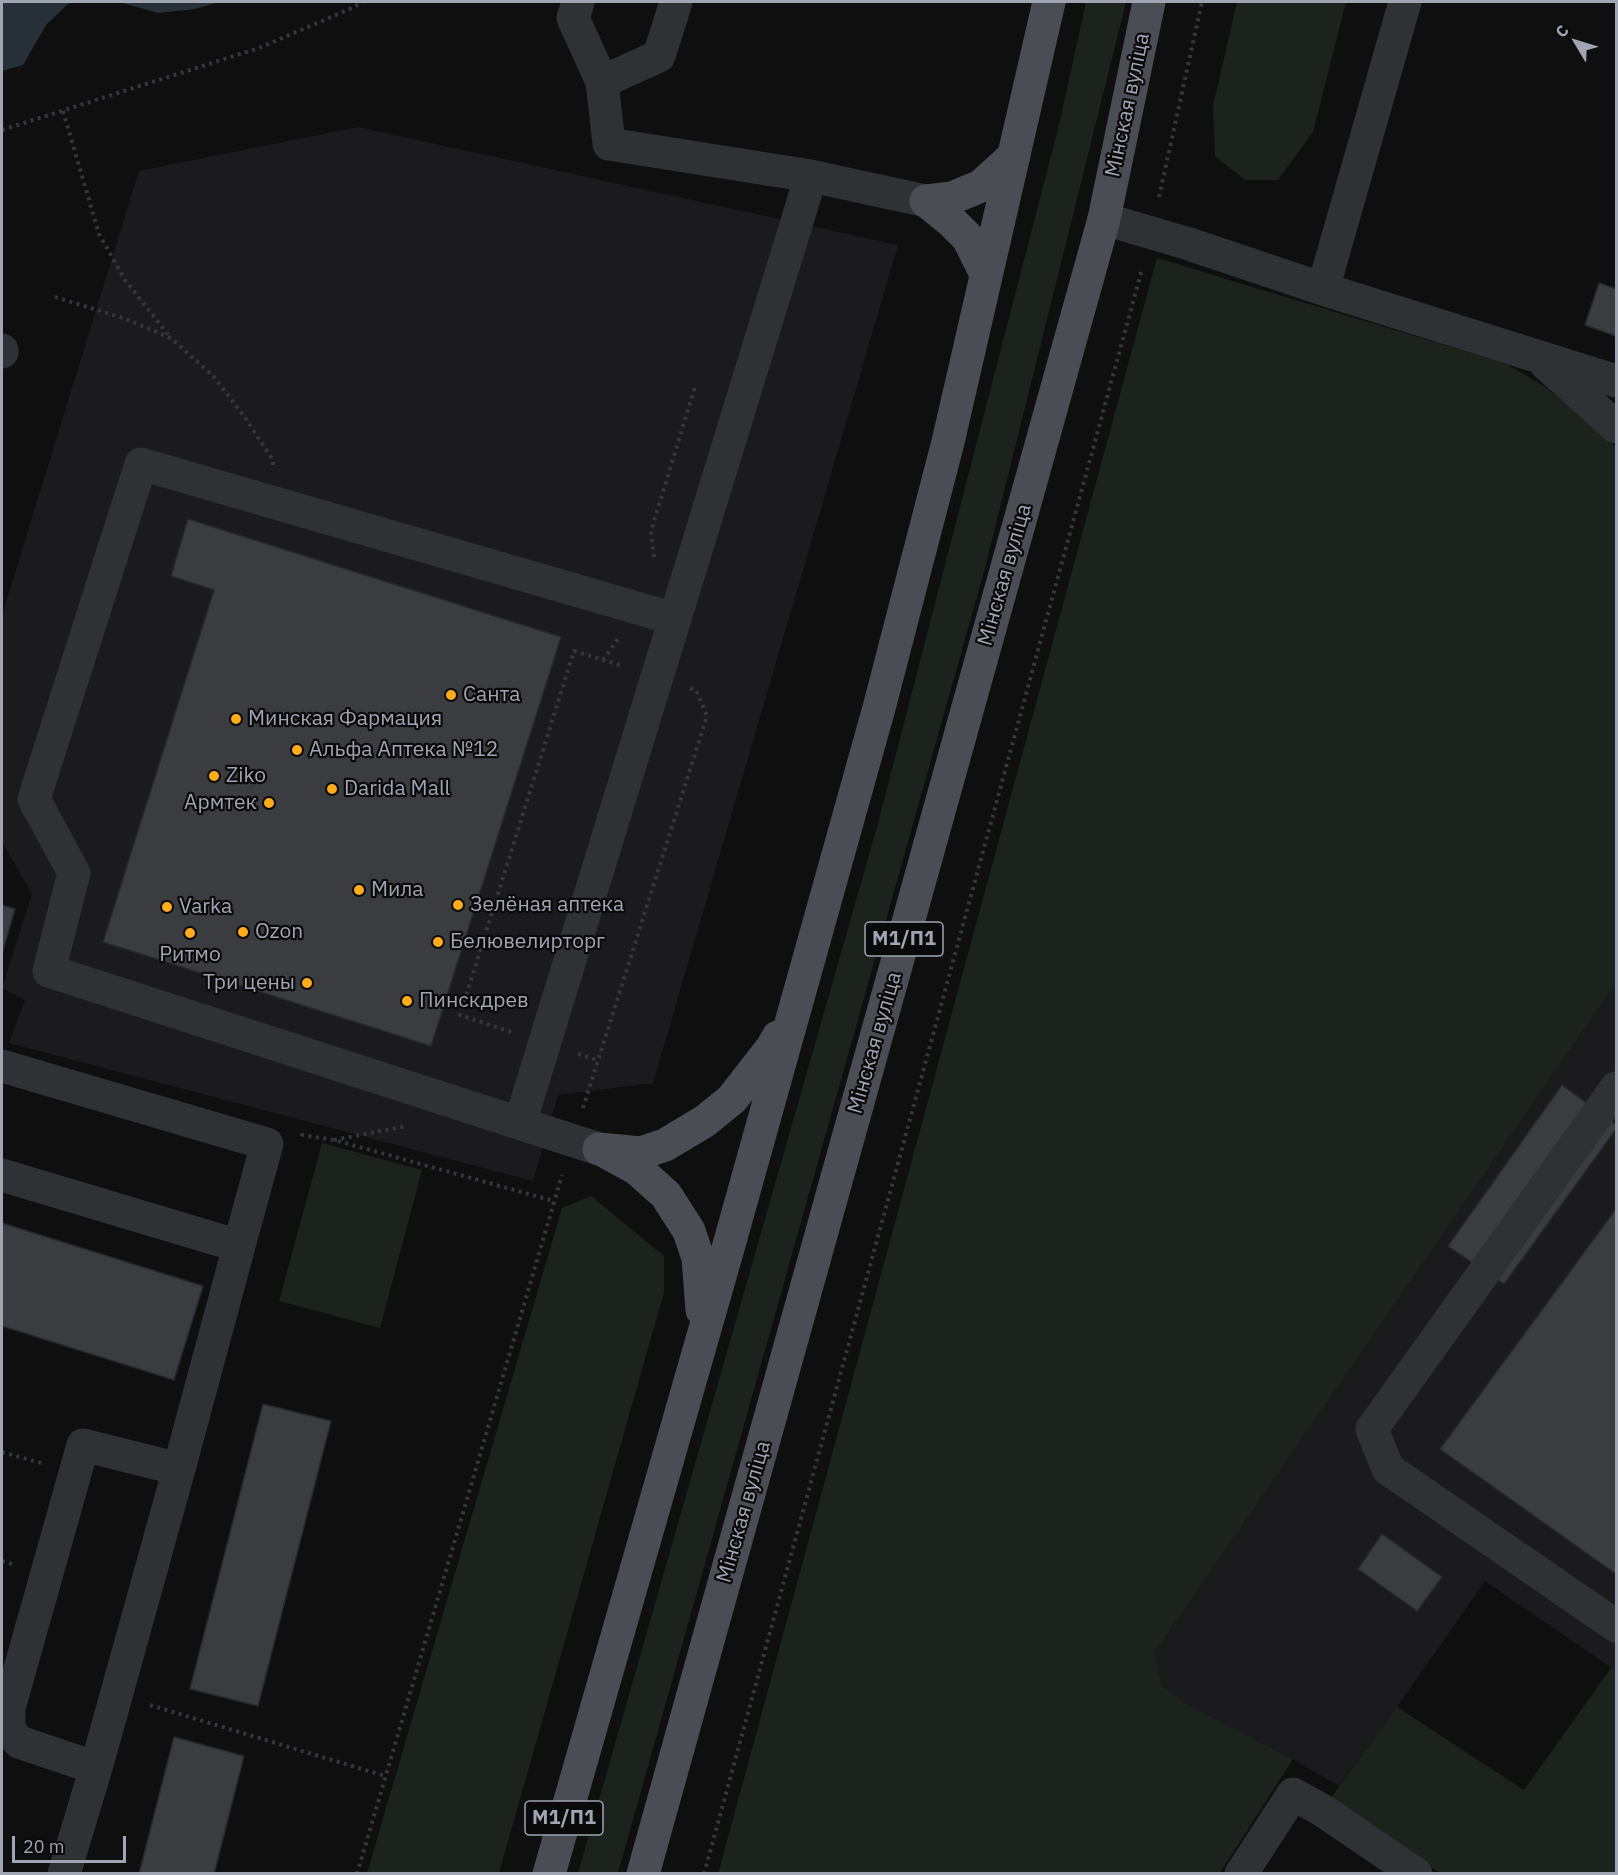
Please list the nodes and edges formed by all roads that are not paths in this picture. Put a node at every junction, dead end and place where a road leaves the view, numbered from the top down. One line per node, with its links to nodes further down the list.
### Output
1 (578, 2): 6 (lane)
2 (676, 2): 6 (lane)
3 (1049, 2): 7 (main road, М1/П1)
4 (1149, 2): 10 (main road, Мінская вуліца / М1/П1)
5 (1405, 2): 12 (lane)
6 (602, 82): 8 (lane)
7 (1014, 156): 9 (main road); 11 (main road, М1/П1)
8 (811, 177): 9 (lane); 16 (lane)
9 (926, 201): 11 (main road)
10 (1104, 219): 12 (lane); 30 (main road, Мінская вуліца / М1/П1)
11 (986, 274): 17 (main road, М1/П1)
12 (1323, 289): 13 (lane)
13 (1537, 356): 14 (lane); 15 (lane)
14 (1617, 381)
15 (1617, 427)
16 (675, 619): 20 (lane); 20 (lane)
17 (795, 1007): 21 (main road); 24 (main road, М1/П1)
18 (2, 1066): 23 (lane)
19 (1617, 1088): 26 (lane)
20 (520, 1124): 21 (lane)
21 (599, 1149): 24 (main road)
22 (2, 1175): 23 (lane)
23 (239, 1246): 25 (lane)
24 (702, 1338): 29 (main road, М1/П1)
25 (180, 1469): 27 (lane); 27 (lane)
26 (1617, 1626)
27 (96, 1768): 28 (lane)
28 (64, 1874)
29 (549, 1874)
30 (644, 1874)
31 (1241, 1874): 32 (lane)
32 (1416, 1874)

